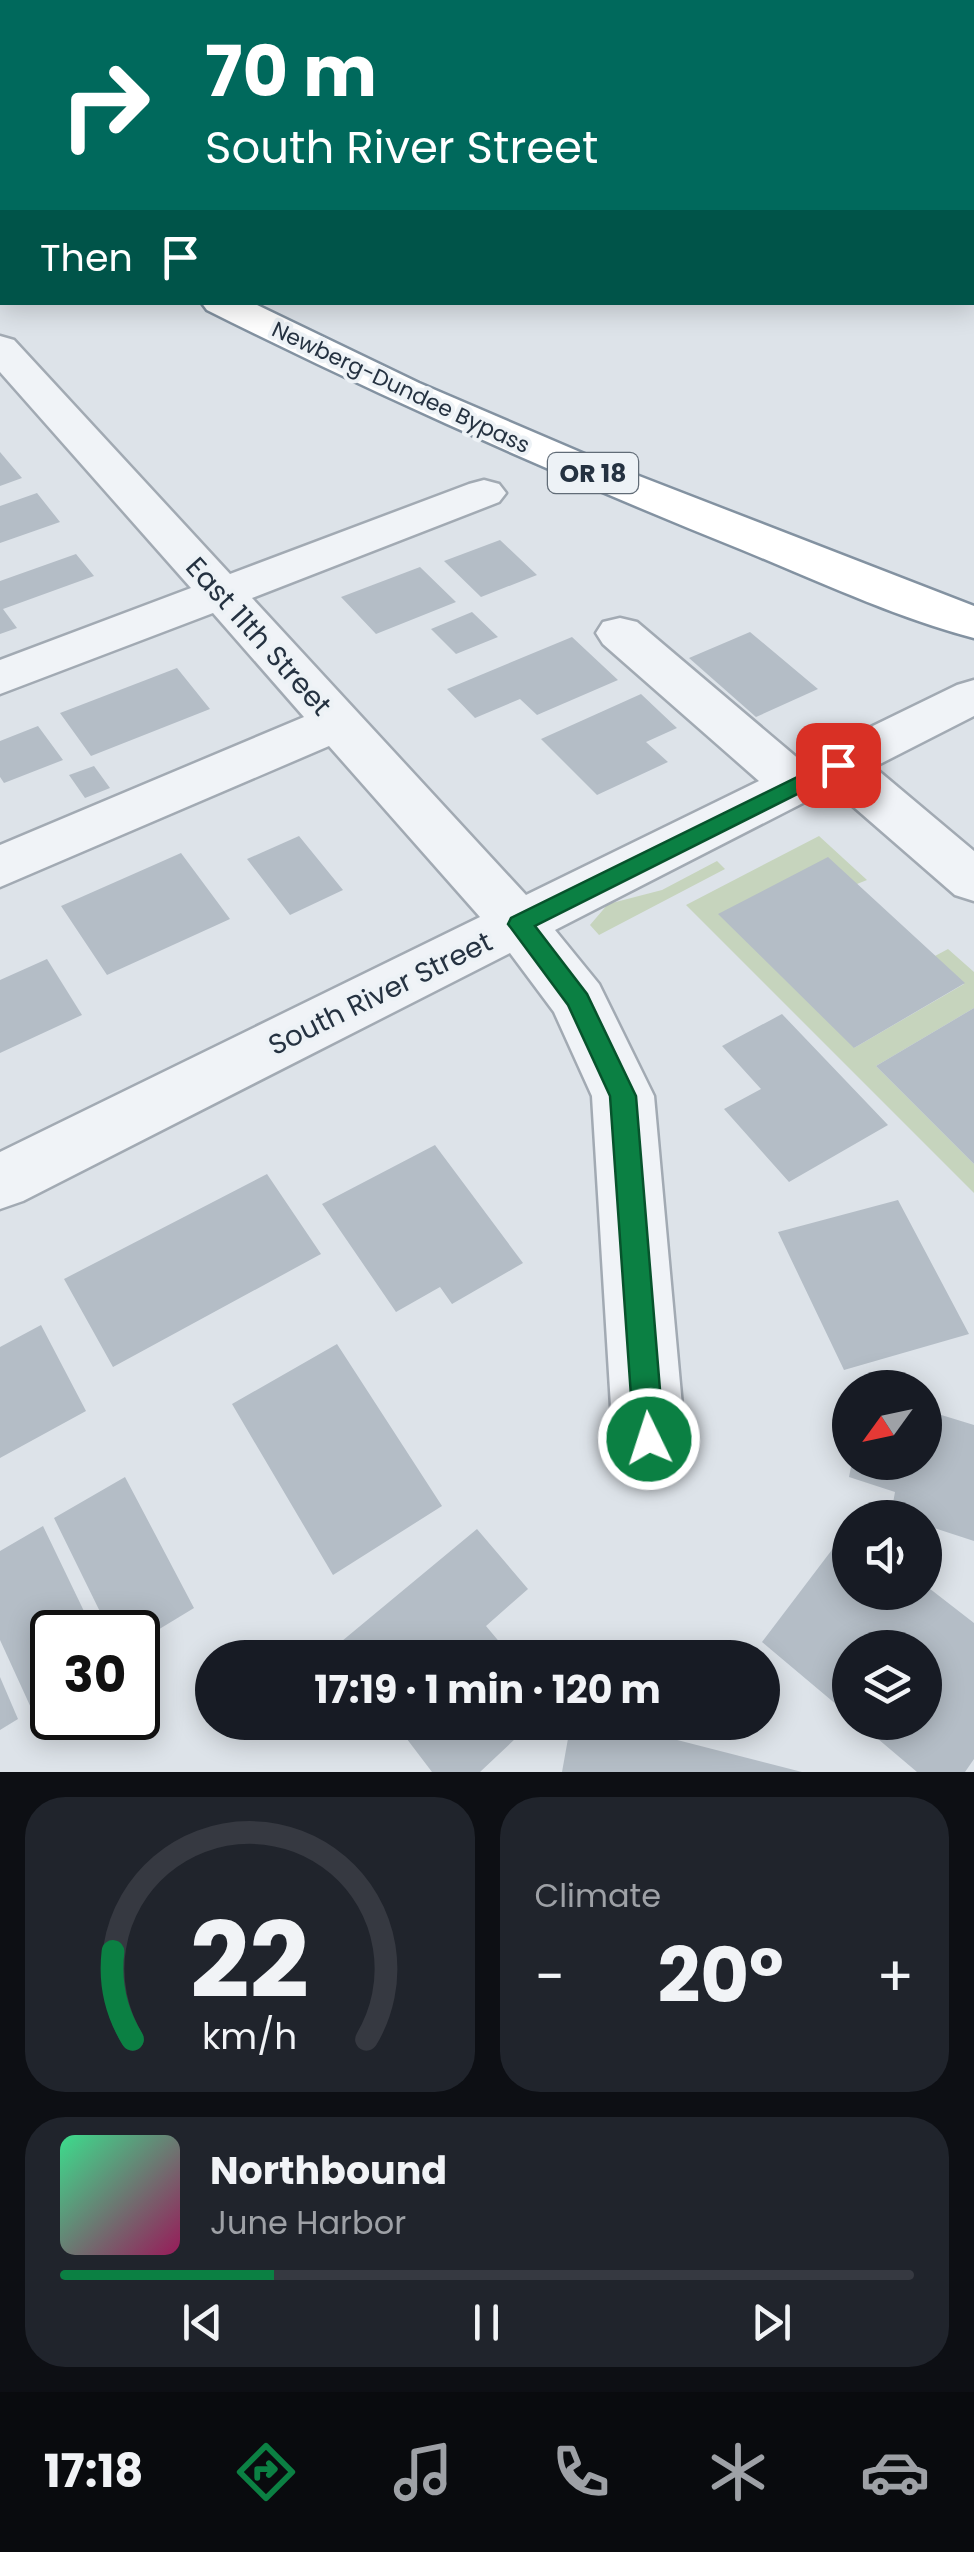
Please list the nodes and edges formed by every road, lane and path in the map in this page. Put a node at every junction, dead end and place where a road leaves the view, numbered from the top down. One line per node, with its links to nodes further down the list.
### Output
1 (226, 305): 5 (highway, Newberg-Dundee Bypass / OR 18)
2 (3, 357): 4 (street, East 11th Street)
3 (484, 493): 4 (street)
4 (220, 595): 7 (street); 9 (street, East 11th Street)
5 (974, 623)
6 (620, 633): 10 (street)
7 (0, 678)
8 (974, 696): 10 (street, South River Street)
9 (338, 722): 11 (street); 13 (street, East 11th Street)
10 (817, 775): 12 (street); 13 (street, South River Street)
11 (0, 867)
12 (974, 881)
13 (520, 924): 14 (street, South River Street); 15 (street, East 11th Street)
14 (0, 1182)
15 (649, 1439)

